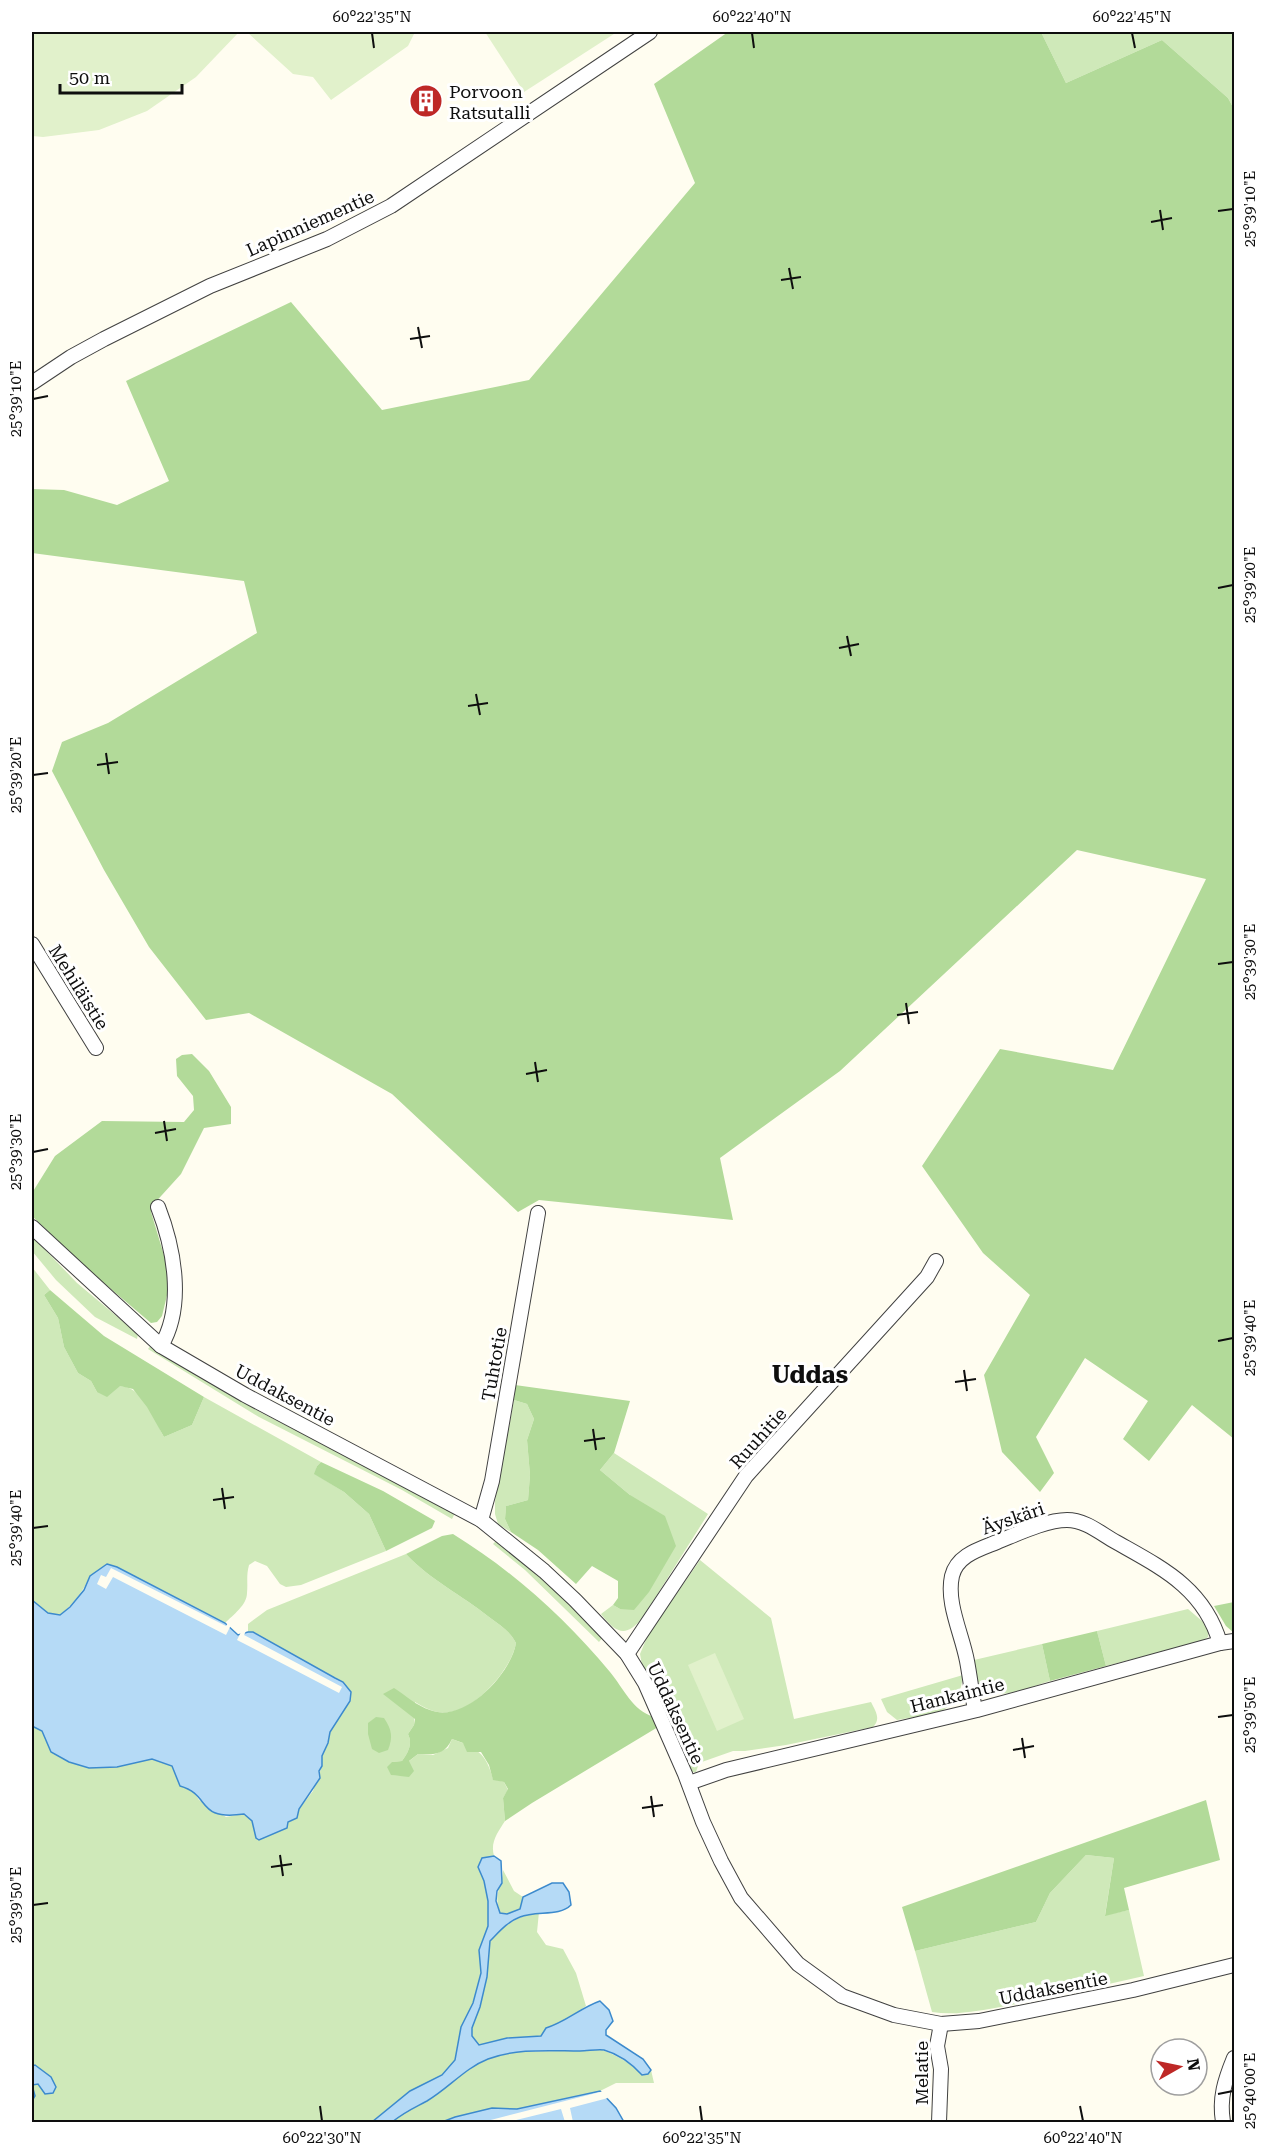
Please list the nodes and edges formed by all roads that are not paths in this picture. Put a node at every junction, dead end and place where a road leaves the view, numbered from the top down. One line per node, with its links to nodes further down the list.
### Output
1 (650, 32): 2 (street, Lapinniementie)
2 (32, 383)
3 (32, 944): 4 (street, Mehiläistie)
4 (96, 1048)
5 (159, 1207): 9 (street)
6 (538, 1213): 10 (street, Tuhtotie)
7 (32, 1227): 9 (street, Uddaksentie)
8 (936, 1261): 13 (street, Ruuhitie)
9 (161, 1346): 10 (street, Uddaksentie)
10 (481, 1520): 13 (street, Uddaksentie)
11 (1234, 1641): 12 (street, Hankaintie)
12 (1220, 1643): 14 (street, Hankaintie); 14 (street, Äyskäri)
13 (627, 1654): 15 (street, Uddaksentie)
14 (975, 1710): 15 (street, Hankaintie)
15 (688, 1783): 17 (street, Uddaksentie)
16 (1234, 1965): 17 (street, Uddaksentie)
17 (942, 2024): 19 (street, Melatie)
18 (1234, 2058): 20 (street)
19 (939, 2122)
20 (1223, 2122)

